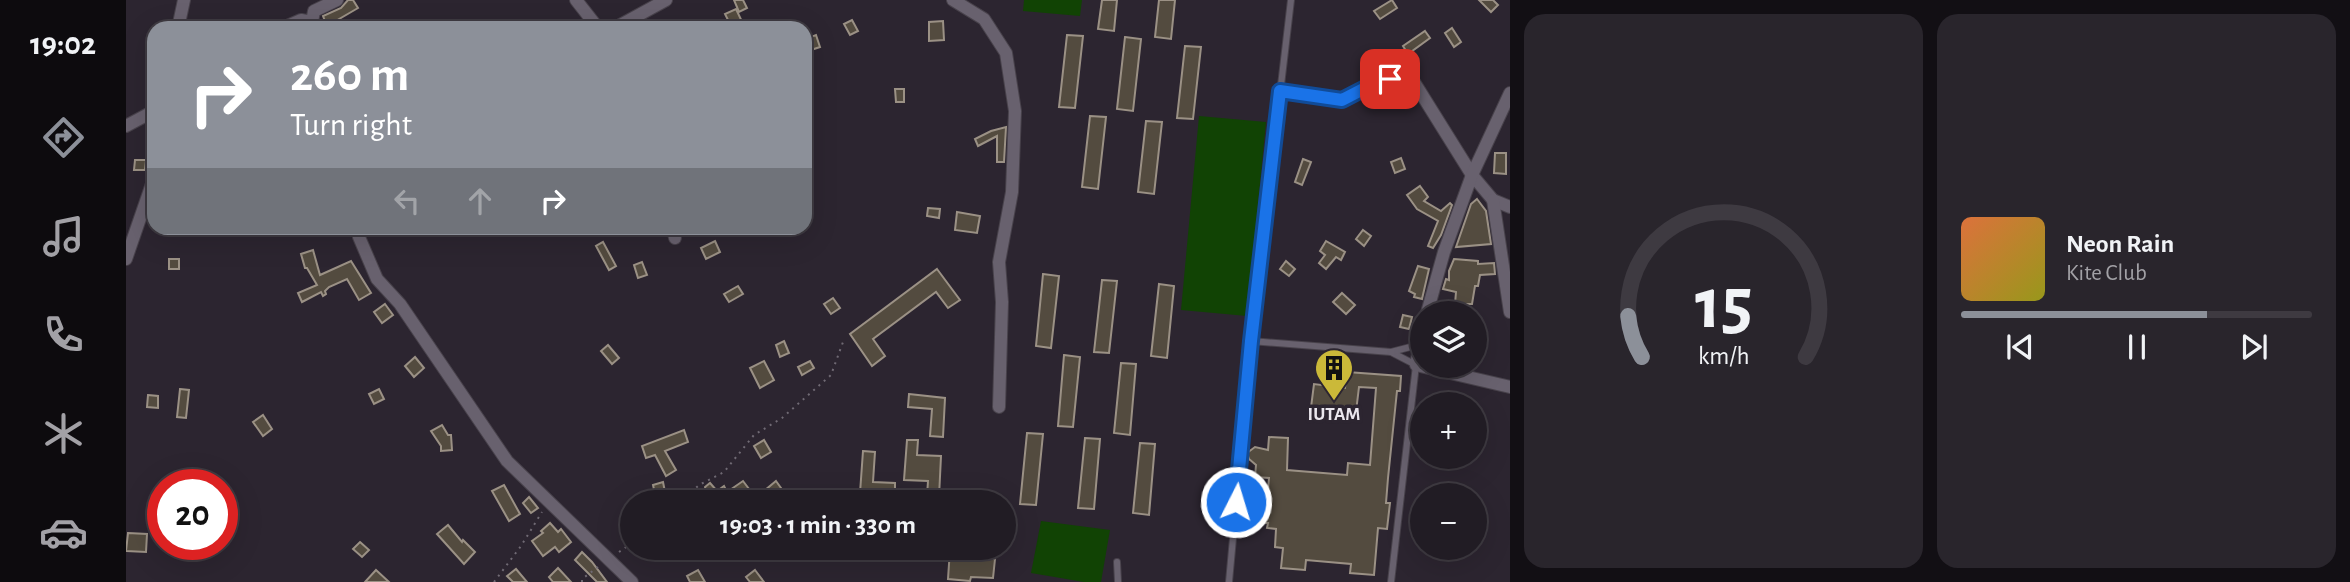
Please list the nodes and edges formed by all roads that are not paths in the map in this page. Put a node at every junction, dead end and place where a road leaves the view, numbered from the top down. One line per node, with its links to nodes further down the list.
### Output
1 (184, 0): 8 (street)
2 (337, 0): 7 (street)
3 (576, 0): 9 (street)
4 (666, 0): 10 (street)
5 (953, 0): 30 (street)
6 (1291, 0): 11 (lane)
7 (313, 15)
8 (180, 21)
9 (592, 21)
10 (628, 21)
11 (1280, 91): 15 (street); 23 (lane)
12 (1510, 93): 15 (street)
13 (147, 115): 14 (street)
14 (126, 126)
15 (1472, 175): 17 (street); 21 (street)
16 (147, 198): 20 (street)
17 (1493, 200): 18 (street); 22 (street)
18 (1510, 207)
19 (359, 235): 32 (street)
20 (126, 259)
21 (1430, 301)
22 (1510, 312)
23 (1251, 341): 25 (lane); 34 (lane)
24 (1410, 347): 25 (lane)
25 (1391, 352): 26 (lane)
26 (1410, 362)
27 (1415, 378): 35 (lane)
28 (1472, 378): 29 (street)
29 (1510, 387)
30 (999, 407)
31 (1117, 562): 33 (lane)
32 (632, 582)
33 (1118, 582)
34 (1229, 582)
35 (1391, 582)

